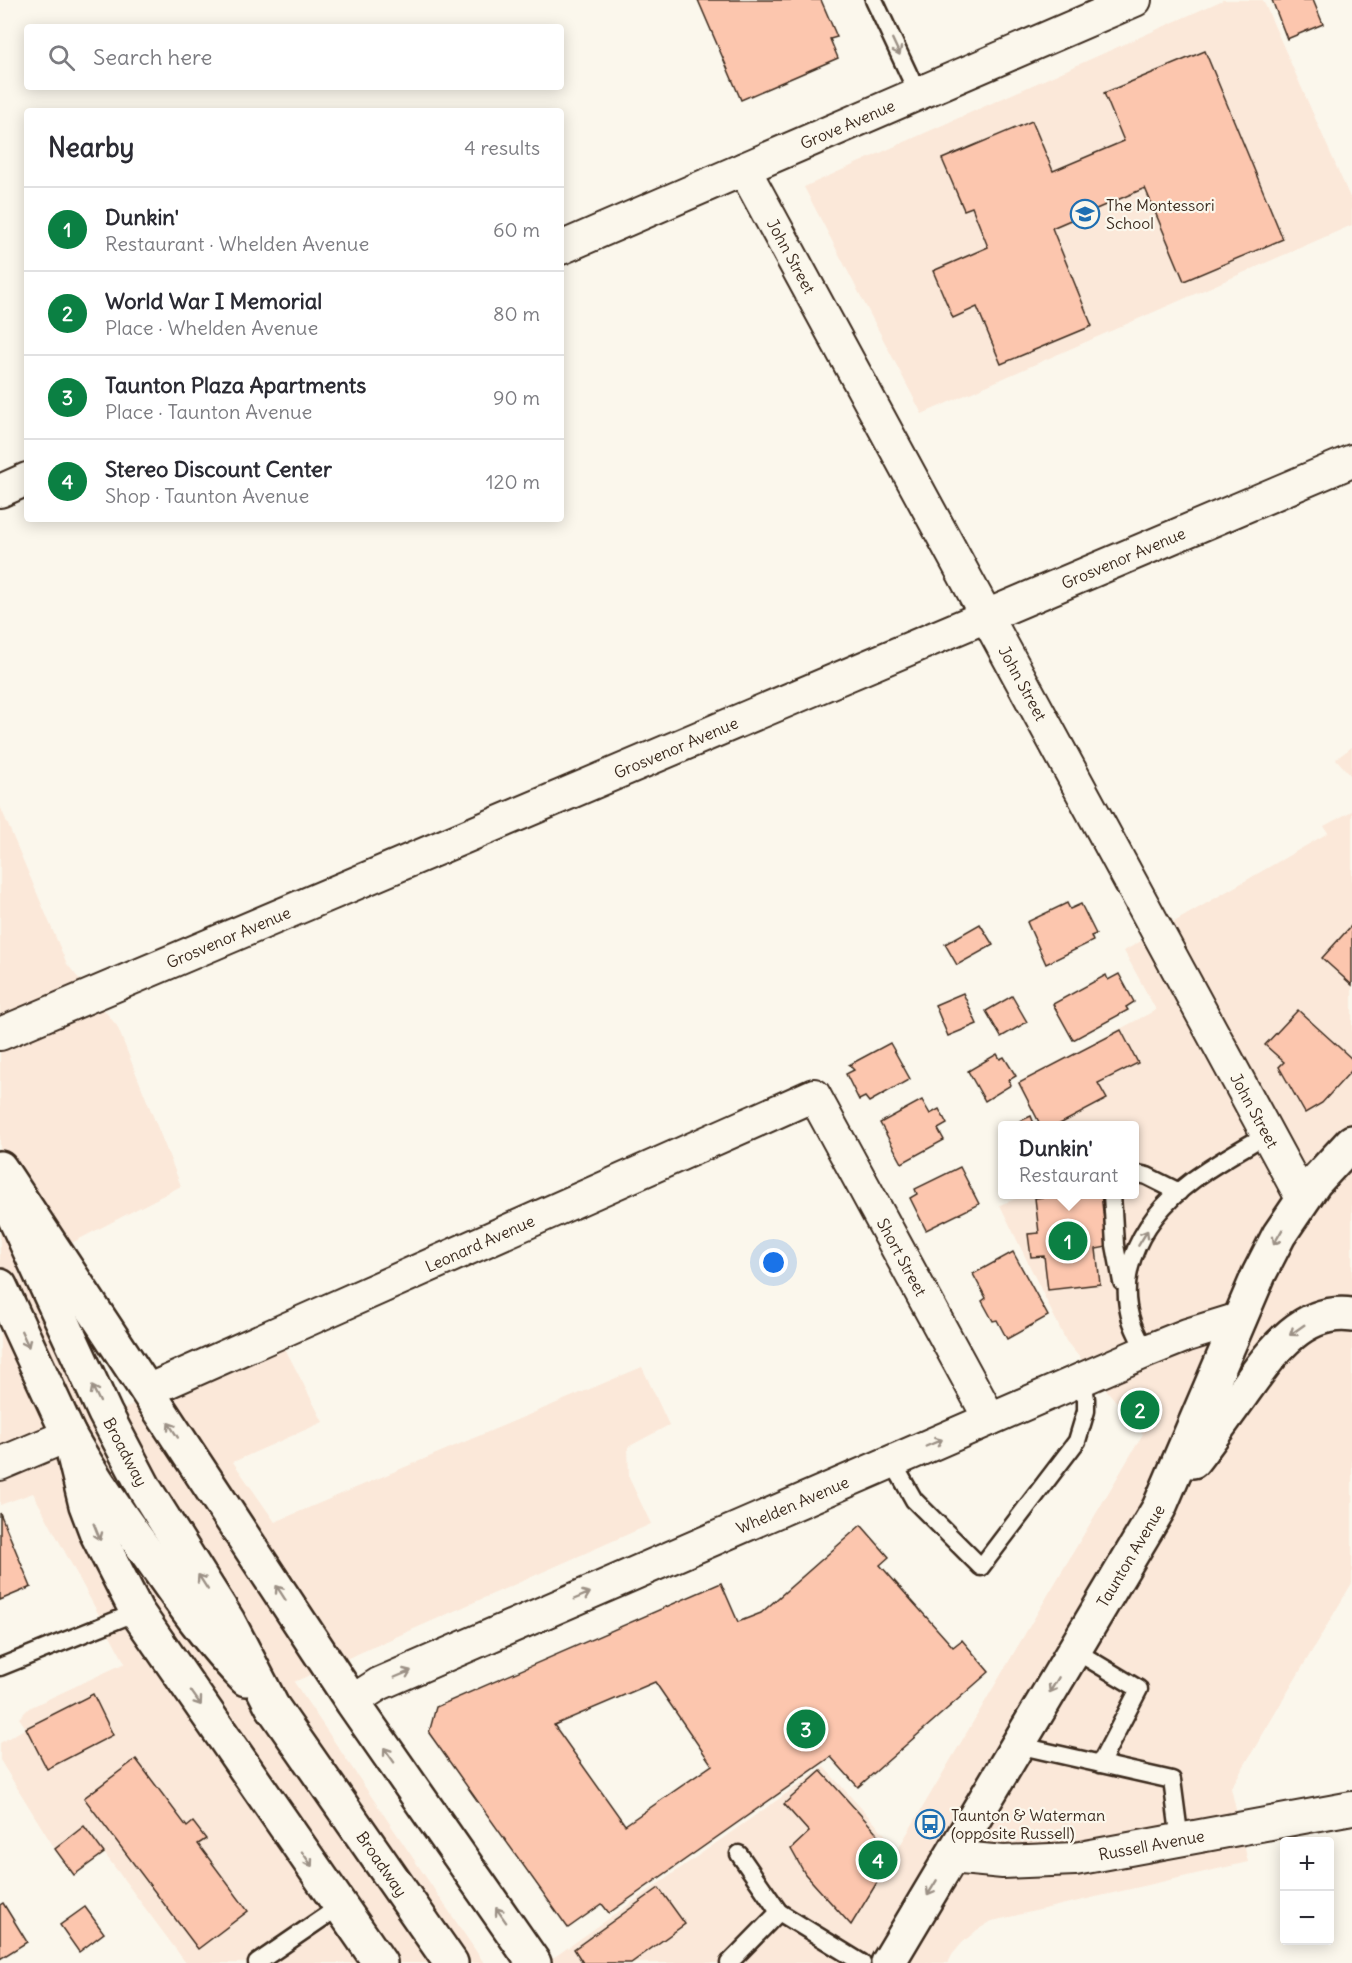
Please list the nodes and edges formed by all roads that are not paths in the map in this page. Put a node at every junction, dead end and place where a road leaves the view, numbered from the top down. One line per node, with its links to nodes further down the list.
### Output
1 (874, 0): 3 (lane, one-way to 3)
2 (1135, 0): 3 (street, Grove Avenue)
3 (918, 94): 4 (street, Grove Avenue)
4 (744, 169): 5 (street, Grove Avenue); 9 (street, John Street)
5 (564, 247)
6 (1352, 461): 9 (street, Grosvenor Avenue)
7 (24, 480): 8 (street)
8 (0, 491)
9 (987, 616): 10 (street, Grosvenor Avenue); 12 (street, John Street)
10 (0, 1034)
11 (814, 1095): 26 (street, Leonard Avenue); 27 (street, Short Street)
12 (1267, 1134): 17 (lane); 18 (street, John Street)
13 (1352, 1142): 18 (main road, Taunton Avenue)
14 (0, 1168): 26 (main road)
15 (1139, 1174): 17 (lane)
16 (0, 1186): 36 (main road, Broadway, one-way to 16)
17 (1179, 1192): 21 (lane, one-way to 17)
18 (1302, 1198): 23 (main road, Taunton Avenue, one-way to 23)
19 (1112, 1199): 21 (lane)
20 (0, 1286): 28 (main road, Broadway, one-way to 28)
21 (1127, 1304): 24 (lane)
22 (1352, 1315): 31 (main road, one-way to 31)
23 (1239, 1319): 24 (street, Whelden Avenue); 31 (main road, Taunton Avenue)
24 (1147, 1351): 25 (street, Whelden Avenue)
25 (1083, 1379): 27 (street, Whelden Avenue); 29 (lane)
26 (147, 1391): 35 (main road, one-way to 26)
27 (990, 1419): 29 (street, Whelden Avenue, one-way to 27)
28 (69, 1435): 30 (street); 32 (main road, one-way to 32); 36 (main road, Broadway)
29 (892, 1461): 35 (street, Whelden Avenue, one-way to 29)
30 (0, 1464)
31 (1159, 1508): 33 (main road, Taunton Avenue)
32 (137, 1612): 34 (lane); 43 (main road, one-way to 43)
33 (1074, 1650): 37 (main road, Taunton Avenue, one-way to 37); 38 (lane)
34 (0, 1667)
35 (353, 1703): 48 (main road, one-way to 35)
36 (272, 1706): 47 (main road, Broadway)
37 (1017, 1745): 38 (lane); 42 (main road, Taunton Avenue)
38 (1100, 1764): 40 (lane)
39 (1352, 1808): 40 (street, Russell Avenue)
40 (1180, 1841): 42 (street, Russell Avenue)
41 (739, 1854): 44 (lane)
42 (951, 1857): 51 (main road, Taunton Avenue, one-way to 51)
43 (340, 1906): 45 (lane); 46 (main road)
44 (779, 1912): 49 (lane); 50 (lane)
45 (257, 1963)
46 (380, 1963)
47 (451, 1963)
48 (534, 1963)
49 (729, 1963)
50 (862, 1963)
51 (888, 1963)

